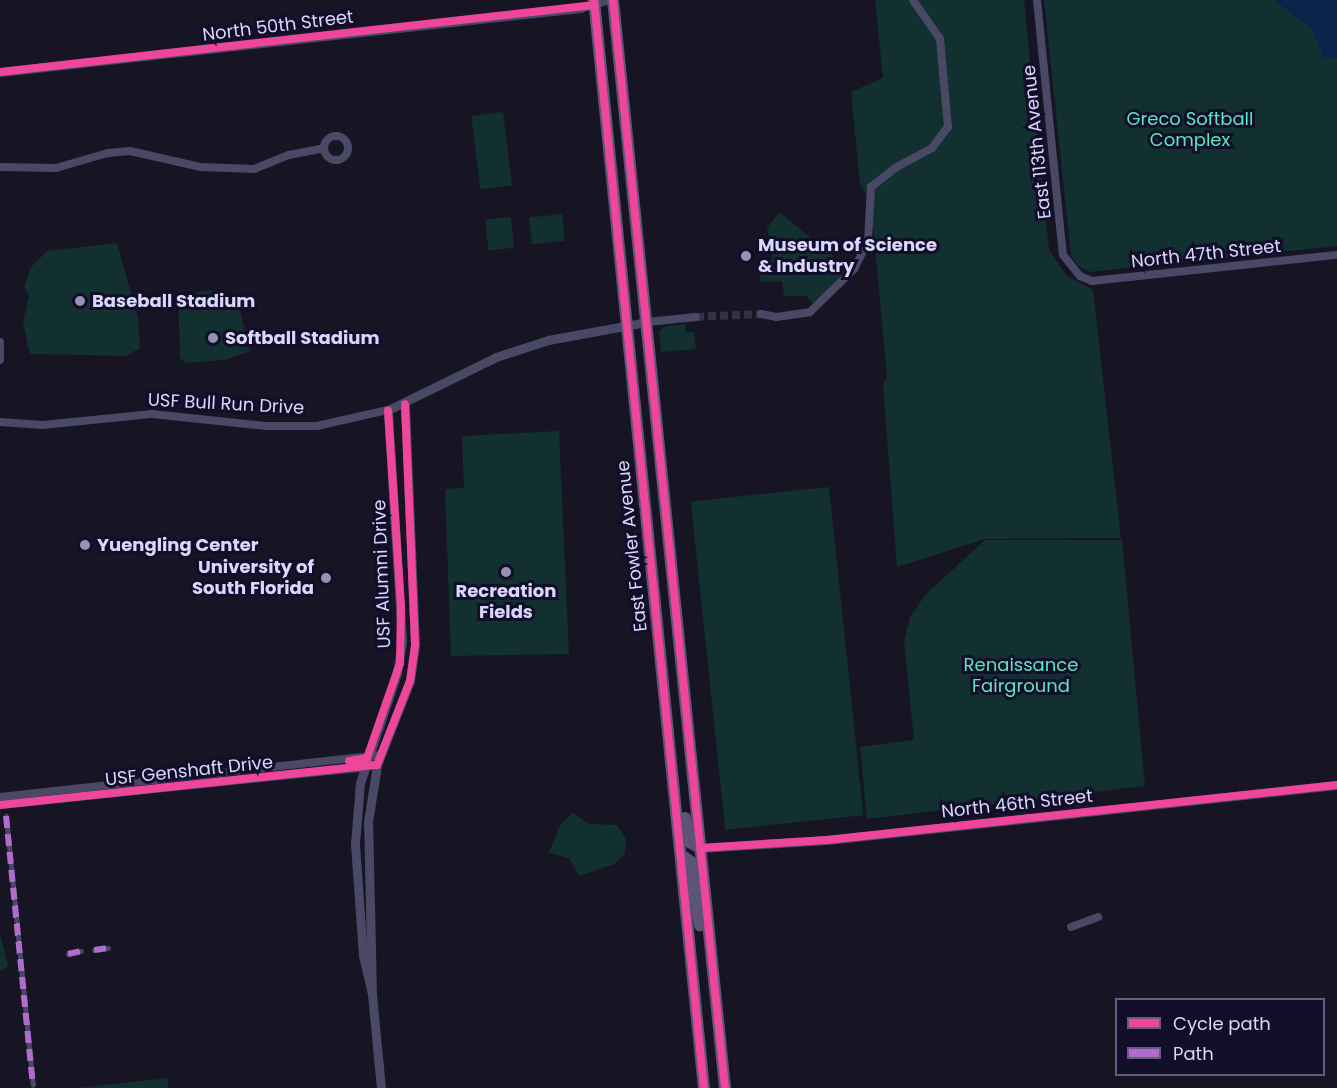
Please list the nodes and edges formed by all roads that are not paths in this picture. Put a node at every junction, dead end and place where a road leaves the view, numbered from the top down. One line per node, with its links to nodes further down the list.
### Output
1 (607, 0): 5 (street, North 50th Street)
2 (613, 0): 13 (main road, East Fowler Avenue)
3 (913, 0): 11 (street)
4 (1037, 0): 10 (street, East 113th Avenue)
5 (594, 2): 6 (street, North 50th Street); 14 (main road, East Fowler Avenue)
6 (0, 72)
7 (324, 148): 8 (street)
8 (0, 166)
9 (1337, 255): 10 (street, North 47th Street)
10 (1080, 276)
11 (761, 314)
12 (696, 317): 13 (street)
13 (647, 322): 14 (street, USF Bull Run Drive); 26 (main road, East Fowler Avenue)
14 (624, 325): 17 (street, USF Bull Run Drive); 20 (main road, East Fowler Avenue)
15 (0, 342): 16 (street)
16 (0, 360)
17 (405, 404): 18 (street, USF Bull Run Drive); 21 (street, USF Alumni Drive)
18 (388, 410): 19 (street, USF Bull Run Drive); 22 (street, USF Alumni Drive)
19 (0, 422)
20 (673, 755): 26 (main road); 27 (main road, East Fowler Avenue)
21 (379, 760): 22 (street, USF Genshaft Drive); 35 (street, USF Alumni Drive)
22 (366, 763): 24 (street, USF Genshaft Drive); 35 (street, USF Alumni Drive)
23 (1337, 785): 26 (street, North 46th Street)
24 (2, 801)
25 (6, 816): 36 (street)
26 (700, 849): 34 (main road, East Fowler Avenue)
27 (681, 855): 34 (main road); 38 (main road, East Fowler Avenue)
28 (1098, 917): 29 (street)
29 (1071, 927)
30 (108, 948): 31 (street)
31 (94, 950)
32 (81, 951): 33 (street)
33 (68, 954)
34 (712, 966): 39 (main road, East Fowler Avenue)
35 (372, 994): 37 (street, USF Alumni Drive)
36 (33, 1085)
37 (381, 1088)
38 (704, 1088)
39 (725, 1088)

